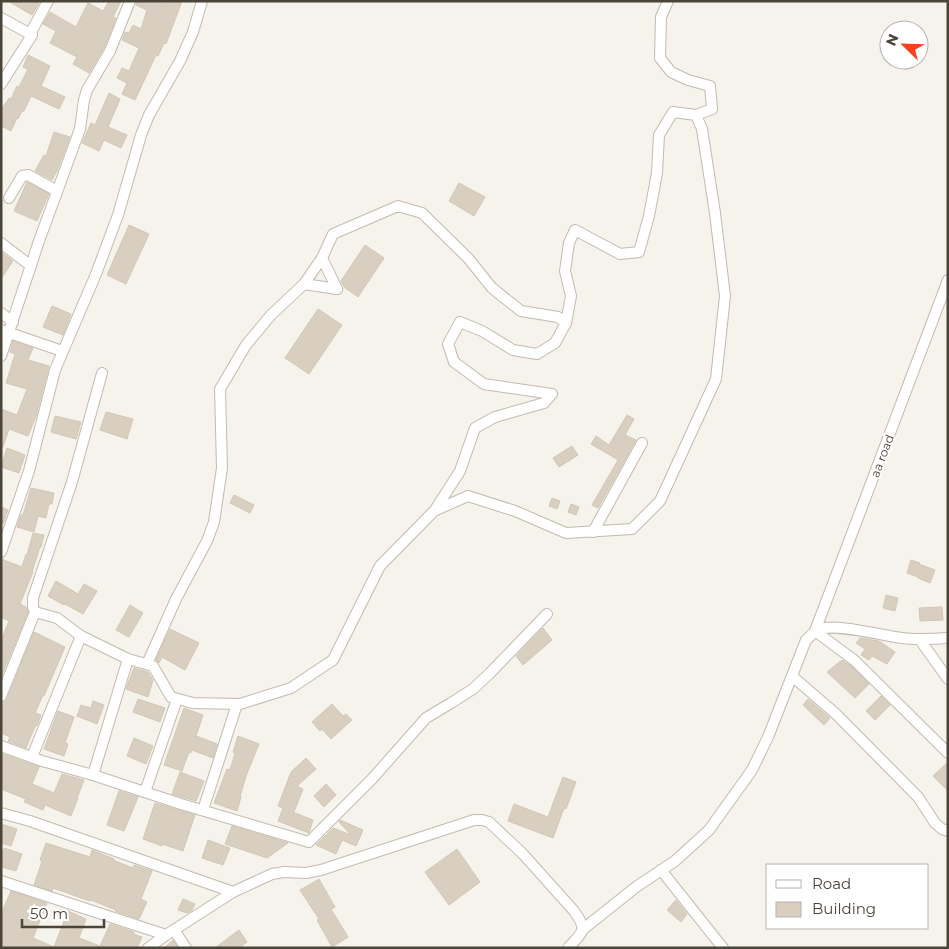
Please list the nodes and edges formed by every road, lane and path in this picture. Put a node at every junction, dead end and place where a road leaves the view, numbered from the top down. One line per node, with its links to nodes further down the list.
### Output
1 (48, 1): 6 (street)
2 (130, 1): 9 (street)
3 (202, 1): 20 (street)
4 (668, 1): 8 (street)
5 (1, 18): 6 (street)
6 (30, 34): 7 (street)
7 (1, 84)
8 (696, 115): 18 (street); 25 (street)
9 (58, 191): 10 (street); 13 (street)
10 (9, 198)
11 (1, 243): 13 (street)
12 (322, 258): 15 (street); 15 (street); 18 (street)
13 (31, 266): 17 (street)
14 (948, 280): 29 (street, aa road)
15 (304, 284): 34 (street)
16 (1, 313): 17 (street)
17 (13, 322): 19 (street)
18 (566, 323): 24 (street)
19 (5, 332): 20 (street); 21 (street)
20 (62, 351): 26 (street)
21 (1, 356)
22 (102, 373): 27 (street)
23 (642, 443): 25 (street)
24 (435, 510): 25 (street); 39 (street)
25 (593, 532)
26 (1, 552)
27 (35, 612): 30 (street); 37 (street)
28 (547, 614): 45 (street)
29 (815, 631): 32 (street); 35 (street, aa road); 41 (street)
30 (81, 636): 33 (street); 42 (street)
31 (948, 638): 32 (street)
32 (920, 640): 36 (street)
33 (128, 659): 34 (street); 43 (street)
34 (147, 664): 38 (street)
35 (792, 676): 47 (street); 48 (street, aa road)
36 (948, 679)
37 (1, 696)
38 (177, 699): 39 (street); 44 (street)
39 (237, 704): 45 (street)
40 (1, 746): 42 (street)
41 (948, 753)
42 (32, 757): 43 (street)
43 (93, 775): 44 (street)
44 (145, 792): 45 (street)
45 (203, 810)
46 (1, 813): 50 (street)
47 (948, 831)
48 (661, 870): 51 (street, aa road); 56 (street)
49 (1, 881): 52 (street)
50 (233, 892): 51 (street); 52 (street)
51 (582, 930): 55 (street, aa road)
52 (170, 932): 53 (street); 54 (street)
53 (148, 948)
54 (186, 948)
55 (568, 948)
56 (724, 948)

